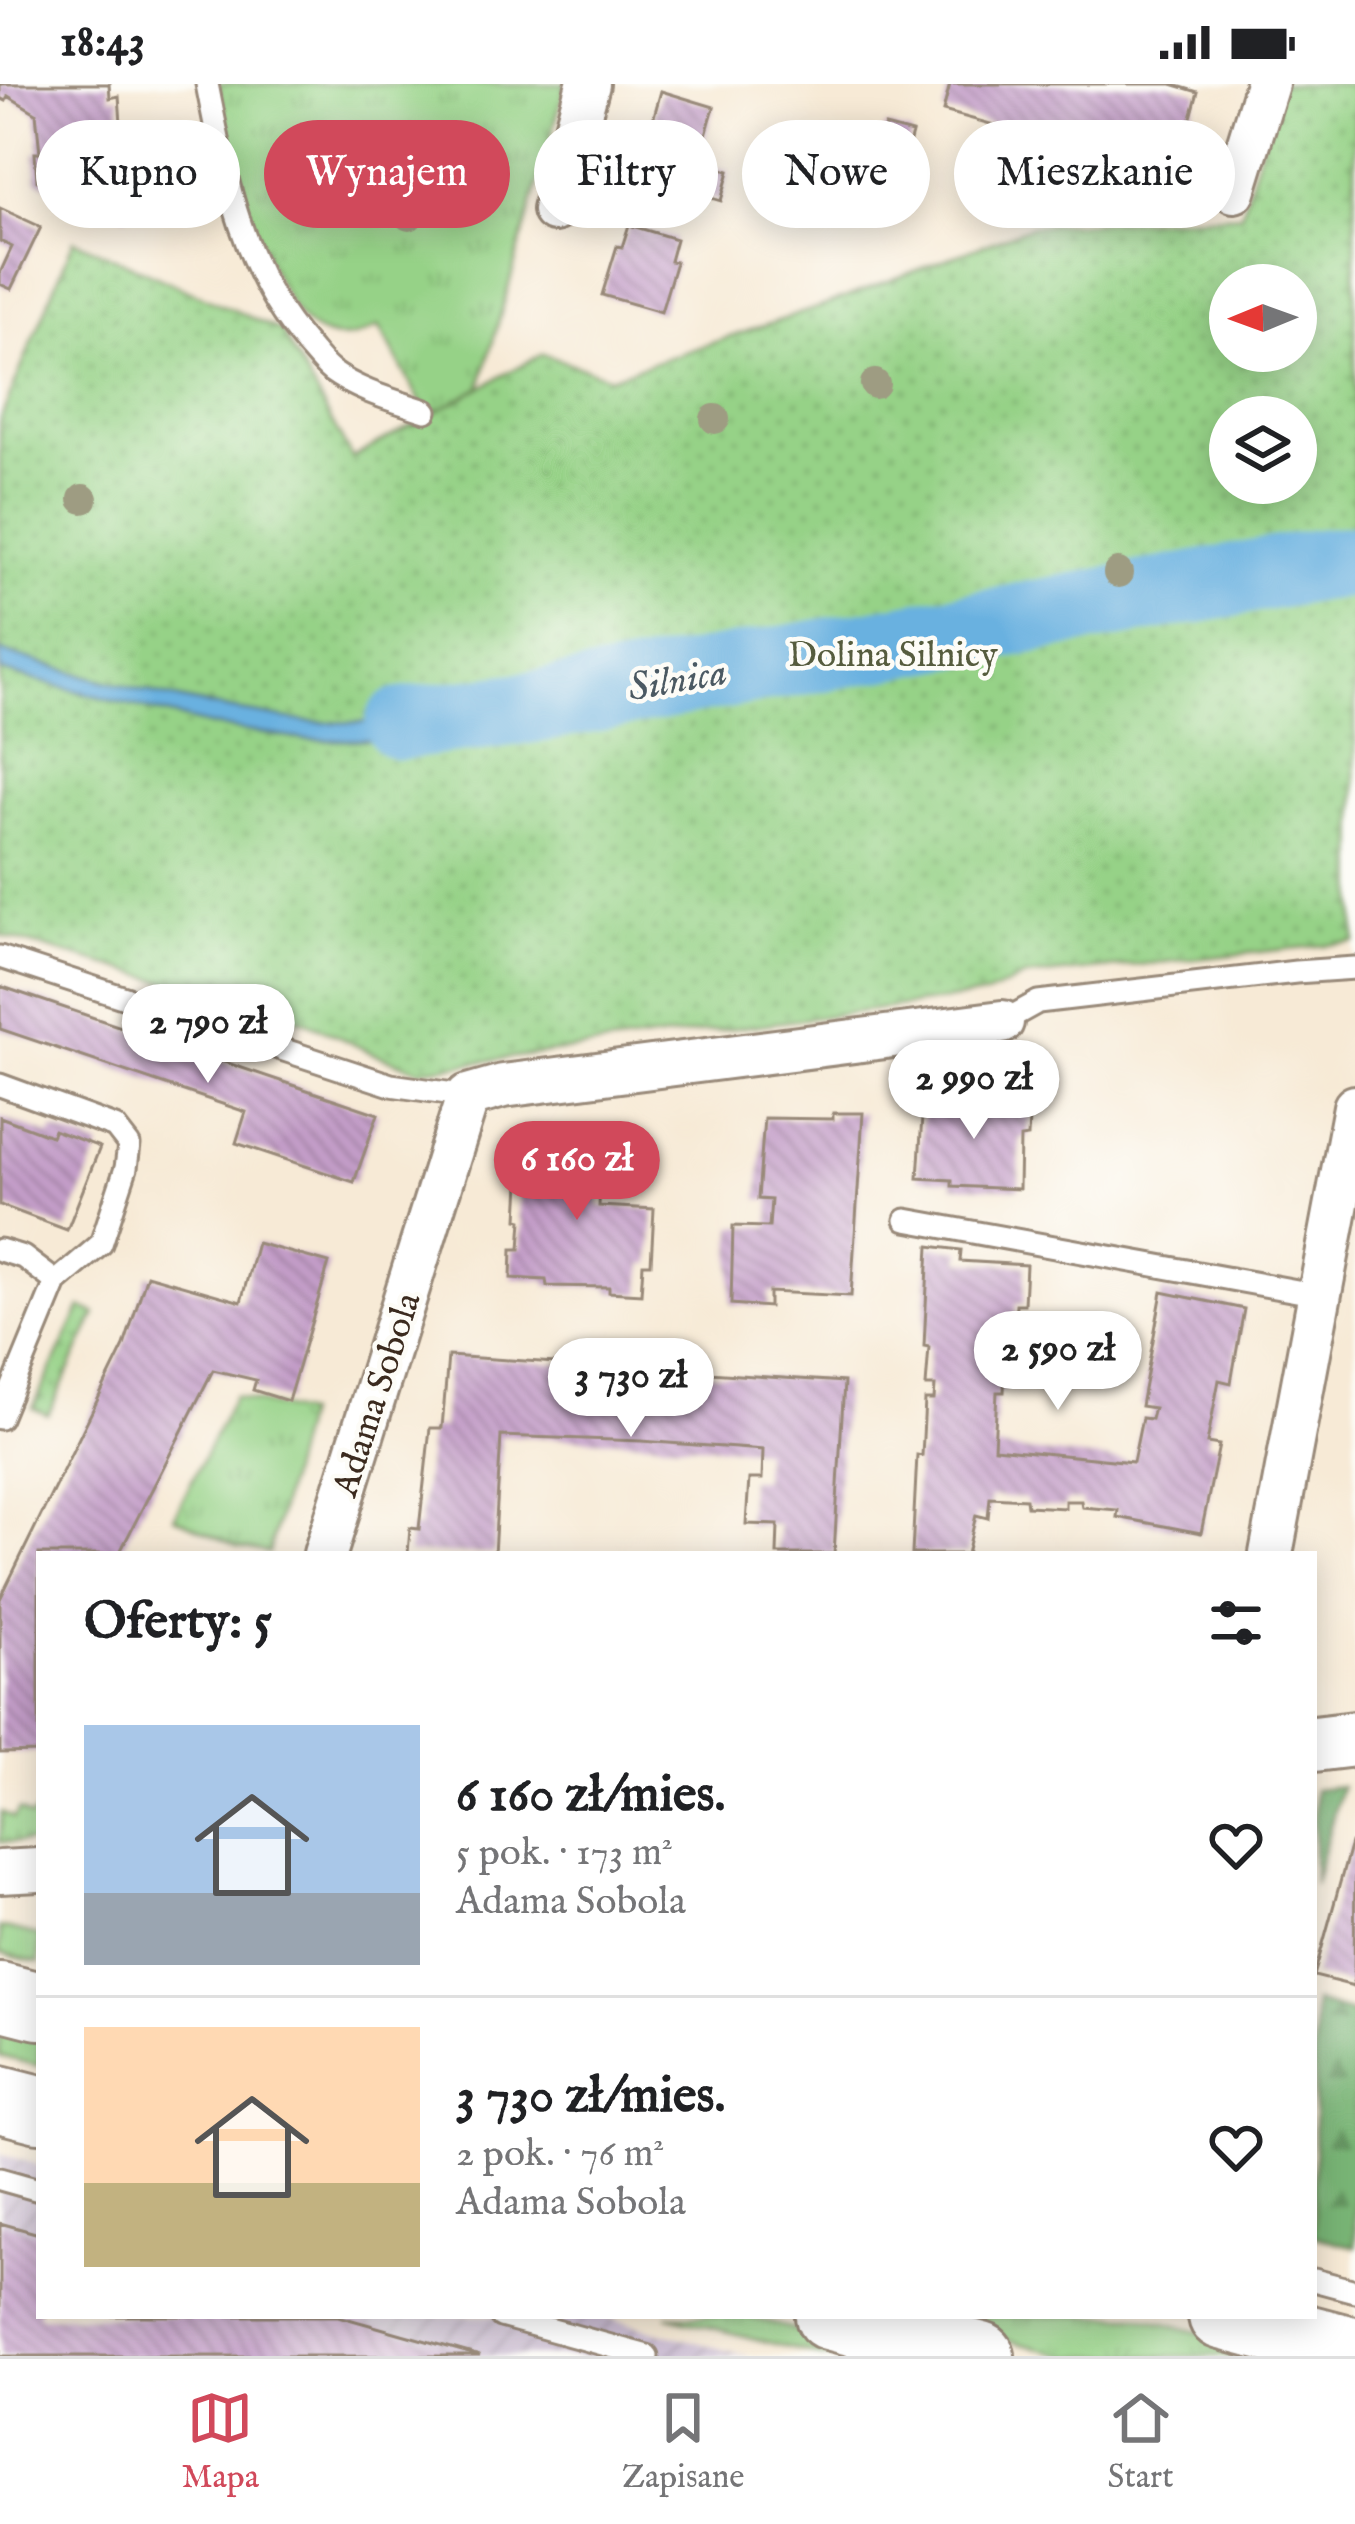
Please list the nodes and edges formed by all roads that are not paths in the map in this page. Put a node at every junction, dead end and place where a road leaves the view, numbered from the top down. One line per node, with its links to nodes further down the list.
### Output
1 (207, 84): 6 (lane)
2 (588, 84): 4 (street)
3 (1267, 84): 5 (street)
4 (578, 120)
5 (1235, 188)
6 (426, 411)
7 (0, 957): 11 (lane)
8 (1355, 968): 9 (lane)
9 (1002, 1022): 11 (street)
10 (0, 1085): 15 (lane)
11 (468, 1096): 18 (street, Adama Sobola)
12 (1355, 1107): 16 (street)
13 (907, 1220): 16 (lane)
14 (0, 1250): 15 (lane)
15 (56, 1282): 17 (lane)
16 (1319, 1295): 19 (street)
17 (0, 1418)
18 (326, 1551)
19 (1272, 1551)
20 (1355, 1739): 21 (street)
21 (1317, 1744)
22 (36, 1870): 23 (street)
23 (0, 1872)
24 (0, 1996): 25 (main road)
25 (36, 2005)
26 (0, 2099): 27 (main road)
27 (36, 2108)
28 (0, 2179): 29 (lane)
29 (36, 2189)
30 (1317, 2281): 31 (lane)
31 (1355, 2291)
32 (512, 2319): 36 (lane)
33 (840, 2319): 37 (main road)
34 (1234, 2319): 35 (main road)
35 (1355, 2350)
36 (647, 2356)
37 (981, 2356)

